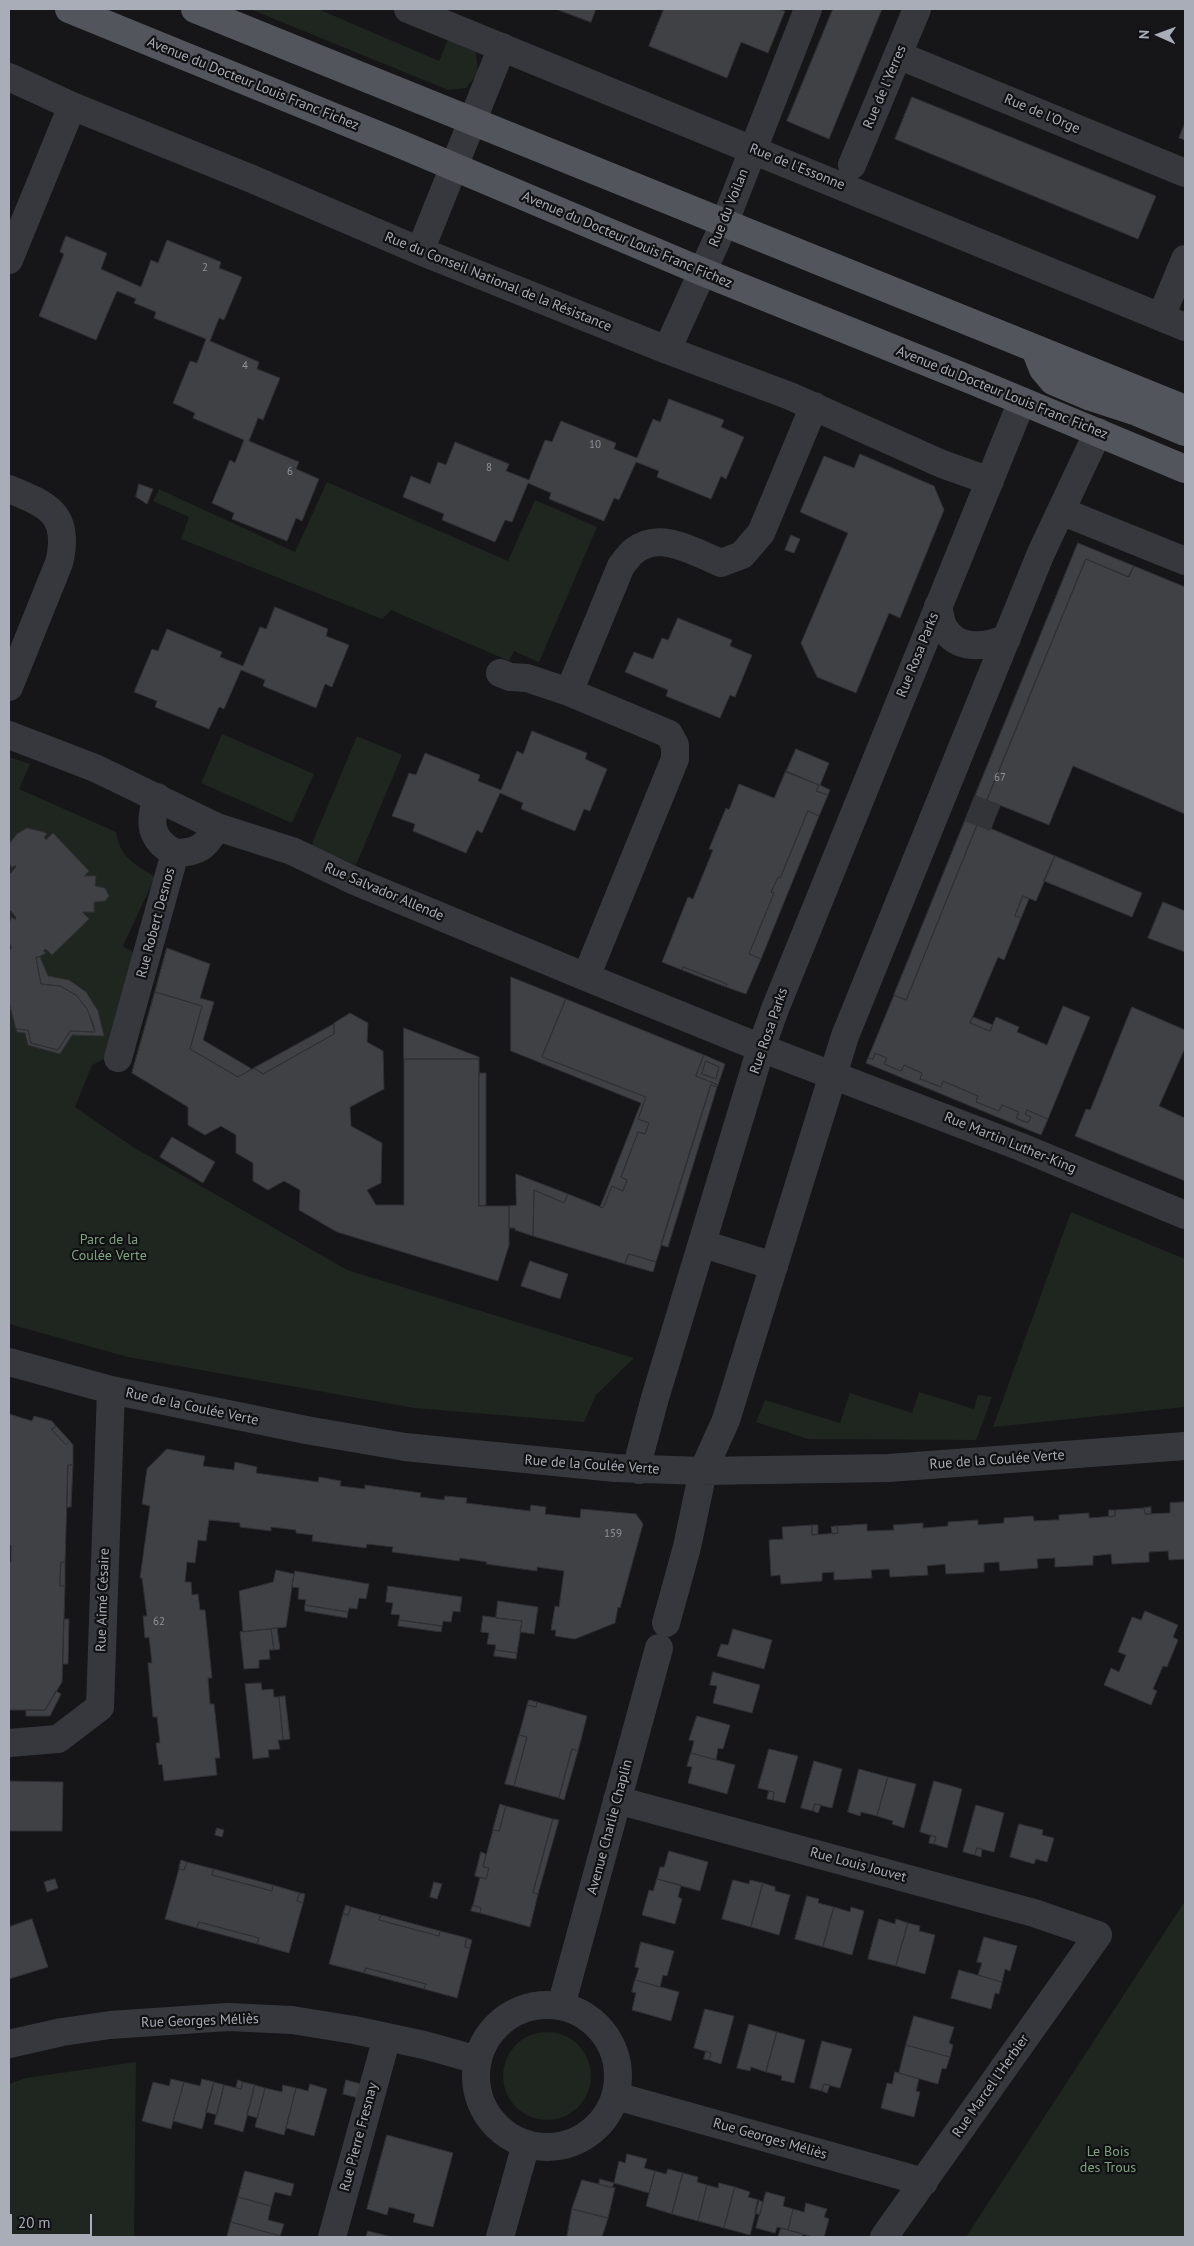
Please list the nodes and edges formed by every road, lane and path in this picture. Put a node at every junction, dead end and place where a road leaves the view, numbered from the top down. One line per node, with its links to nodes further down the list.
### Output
1 (69, 9): 13 (main road, Avenue du Docteur Louis Franc Fichez)
2 (195, 9): 10 (main road)
3 (408, 9): 6 (street, Rue de l'Essonne)
4 (808, 9): 11 (street, Rue du Voilan)
5 (917, 9): 7 (street, Rue de l'Yerres)
6 (502, 47): 10 (street); 11 (street, Rue de l'Essonne)
7 (898, 54): 12 (street, Rue de l'Yerres); 14 (street, Rue de l'Orge)
8 (11, 84): 9 (street, Rue du Conseil National de la Résistance)
9 (72, 106): 16 (street, Rue du Conseil National de la Résistance); 17 (street)
10 (472, 122): 13 (street); 15 (main road)
11 (753, 149): 15 (street, Rue du Voilan); 20 (street, Rue de l'Essonne)
12 (852, 165)
13 (453, 167): 16 (street); 19 (main road, Avenue du Docteur Louis Franc Fichez)
14 (1185, 174)
15 (724, 224): 19 (street, Rue du Voilan); 21 (main road)
16 (420, 251): 22 (street, Rue du Conseil National de la Résistance)
17 (9, 260)
18 (1185, 260): 20 (street)
19 (702, 272): 22 (street, Rue du Voilan); 25 (main road, Avenue du Docteur Louis Franc Fichez)
20 (1173, 322)
21 (1035, 349): 23 (main road); 27 (main road)
22 (667, 350): 26 (street, Rue du Conseil National de la Résistance)
23 (1053, 381): 24 (main road); 25 (main road)
24 (1091, 398): 28 (main road); 29 (main road)
25 (1022, 401): 28 (main road, Avenue du Docteur Louis Franc Fichez); 31 (street, Rue Rosa Parks)
26 (814, 406): 31 (street, Rue du Conseil National de la Résistance); 39 (street)
27 (1185, 409)
28 (1098, 432): 30 (main road, Avenue du Docteur Louis Franc Fichez); 33 (street)
29 (1185, 432)
30 (1185, 469)
31 (990, 481): 35 (street, Rue Rosa Parks)
32 (9, 489): 38 (street)
33 (1061, 511): 34 (street); 36 (street)
34 (1185, 562)
35 (938, 606): 36 (street, Rue Rosa Parks); 45 (street, Rue Rosa Parks)
36 (1007, 638): 47 (street)
37 (500, 673): 39 (street)
38 (9, 686)
39 (569, 692): 44 (street)
40 (9, 735): 41 (street, Rue Salvador Allende)
41 (157, 797): 42 (street, Rue Salvador Allende); 43 (street, Rue Robert Desnos)
42 (217, 827): 43 (street); 44 (street, Rue Salvador Allende)
43 (175, 853): 46 (street, Rue Robert Desnos)
44 (586, 978): 45 (street, Rue Salvador Allende)
45 (761, 1048): 47 (street, Rue Martin Luther-King); 49 (street, Rue Rosa Parks)
46 (118, 1058)
47 (833, 1075): 48 (street, Rue Martin Luther-King); 50 (street)
48 (1185, 1215)
49 (703, 1244): 50 (street); 54 (street, Rue Rosa Parks)
50 (774, 1266): 55 (street)
51 (9, 1362): 52 (street, Rue de la Coulée Verte)
52 (110, 1390): 54 (street, Rue de la Coulée Verte); 56 (street, Rue Aimé Césaire)
53 (1185, 1446): 55 (street, Rue de la Coulée Verte)
54 (640, 1470): 55 (street, Rue de la Coulée Verte)
55 (703, 1471): 57 (street, Avenue Charlie Chaplin)
56 (9, 1743)
57 (617, 1800): 58 (street, Rue Louis Jouvet); 59 (street, Avenue Charlie Chaplin)
58 (1098, 1935): 65 (street, Rue Marcel l'Herbier)
59 (561, 2006): 62 (street); 63 (street)
60 (387, 2037): 61 (street, Rue Georges Méliès); 62 (street, Rue Georges Méliès); 66 (street, Rue Pierre Fresnay)
61 (9, 2044)
62 (478, 2060): 64 (street)
63 (616, 2096): 64 (street); 65 (street, Rue Georges Méliès)
64 (526, 2144): 67 (street)
65 (924, 2182): 68 (street, Rue Marcel l'Herbier)
66 (332, 2237)
67 (500, 2237)
68 (884, 2237)

